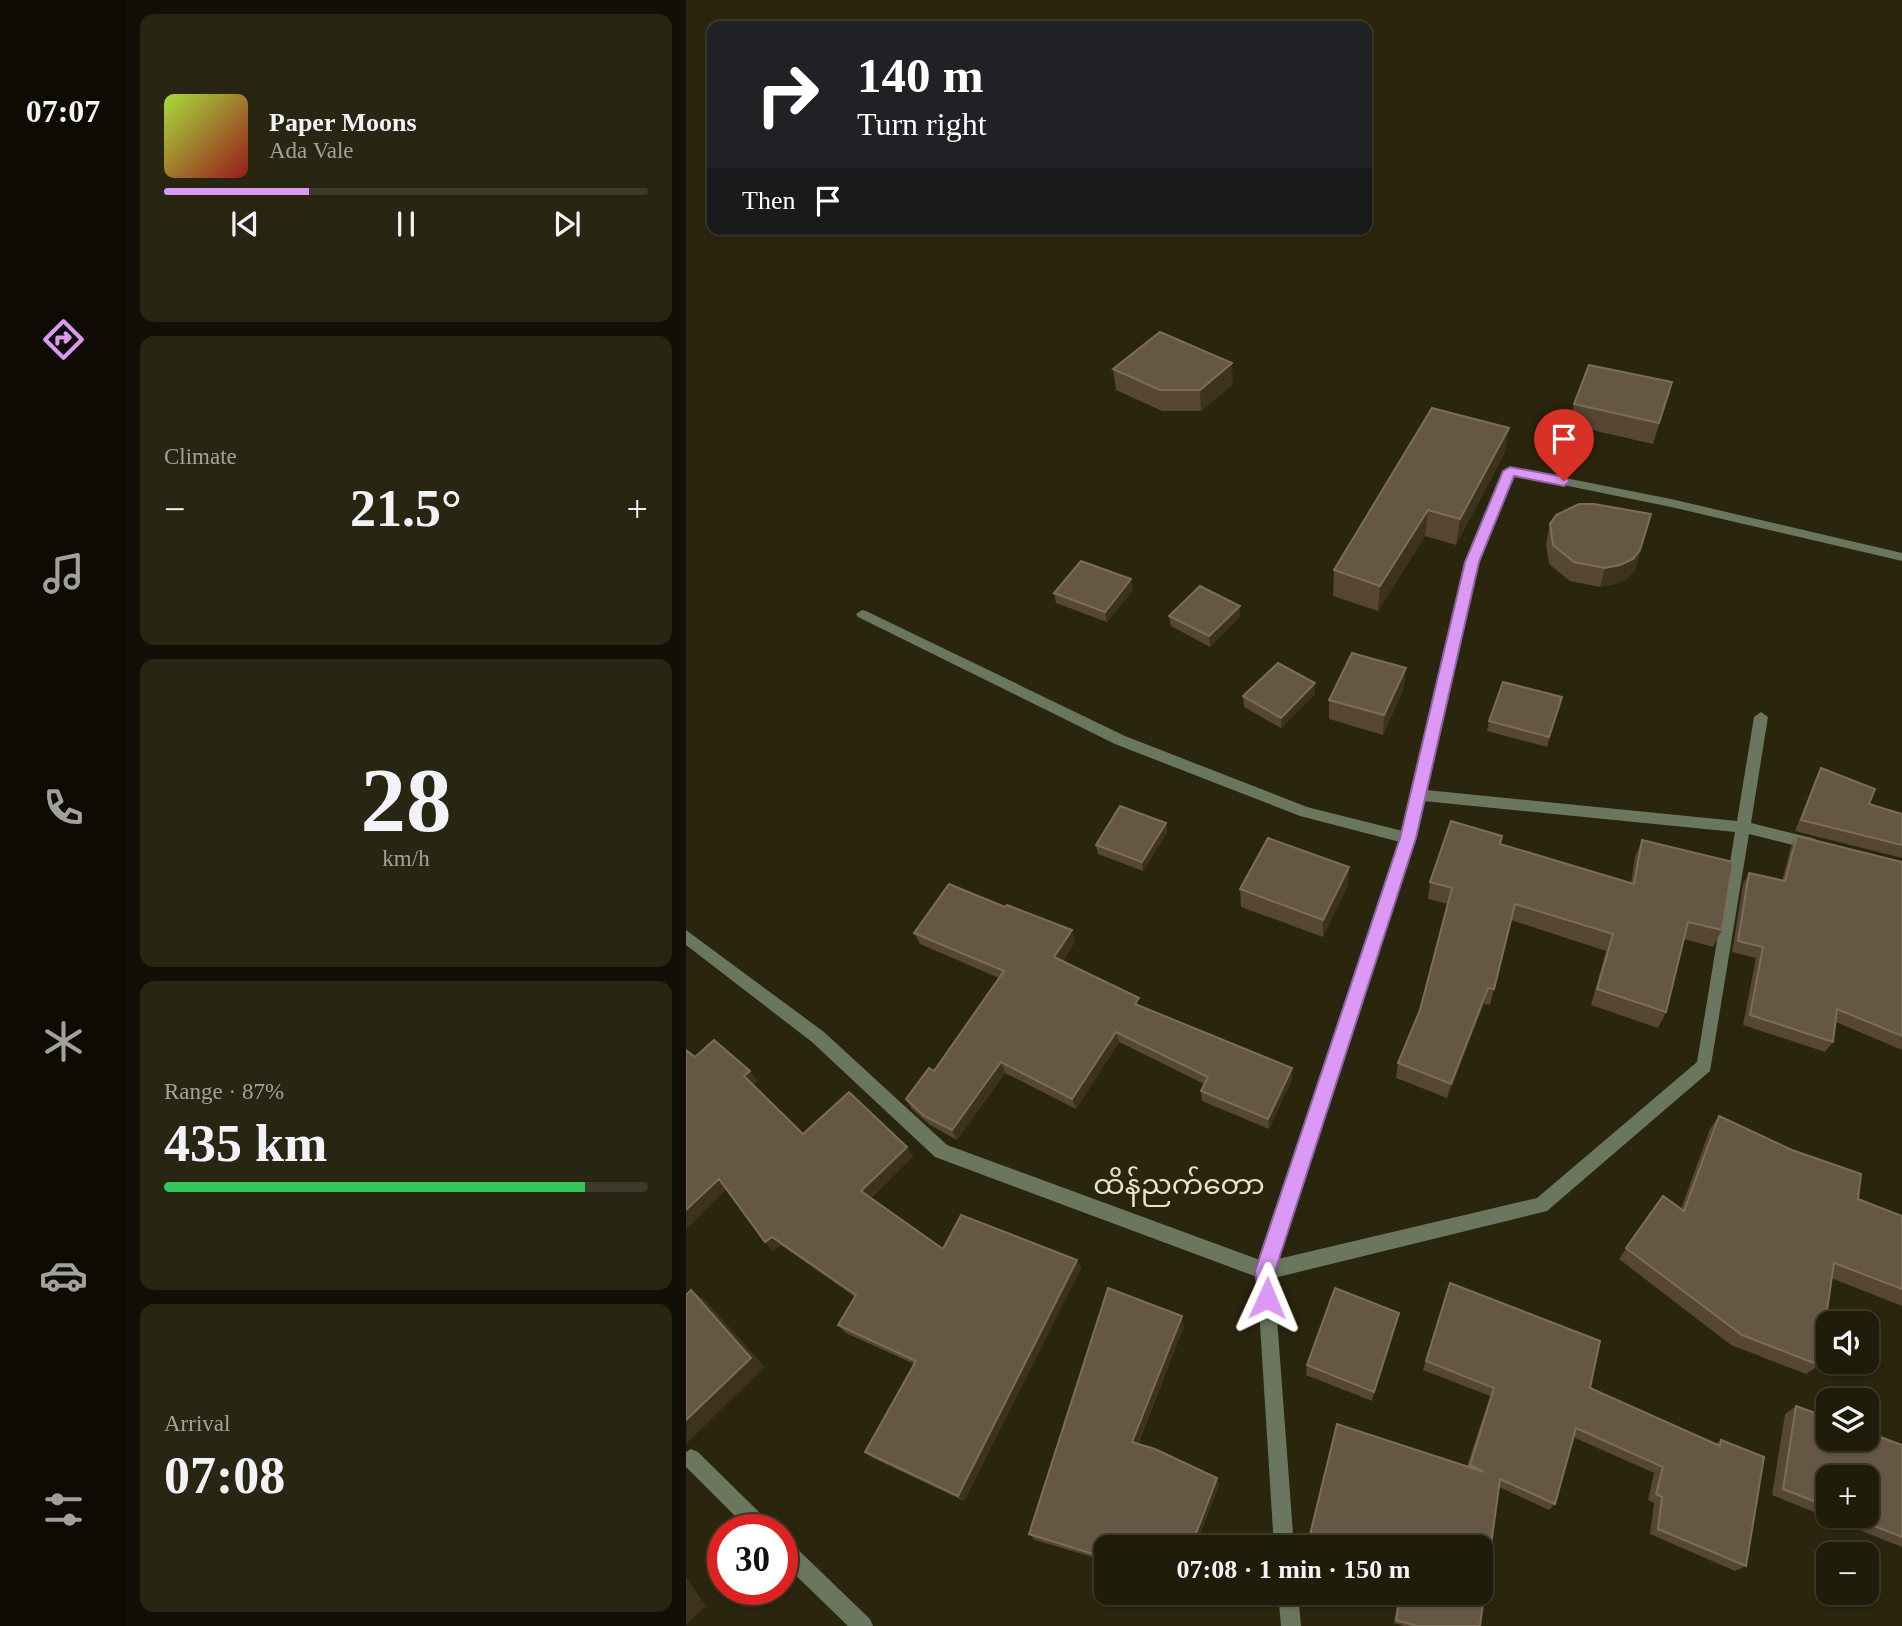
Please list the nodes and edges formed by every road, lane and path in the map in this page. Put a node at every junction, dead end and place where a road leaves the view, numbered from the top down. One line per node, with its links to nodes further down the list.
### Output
1 (1902, 556): 4 (street)
2 (862, 614): 6 (street)
3 (1761, 717): 5 (street)
4 (1416, 794): 5 (street); 6 (street)
5 (1743, 827): 7 (street); 9 (street)
6 (1408, 838): 9 (street)
7 (1822, 846)
8 (686, 936): 9 (street)
9 (1265, 1271): 12 (street)
10 (691, 1459): 11 (street)
11 (747, 1514)
12 (1283, 1535)
13 (798, 1563): 15 (street)
14 (1289, 1605): 16 (street)
15 (863, 1626)
16 (1291, 1626)

